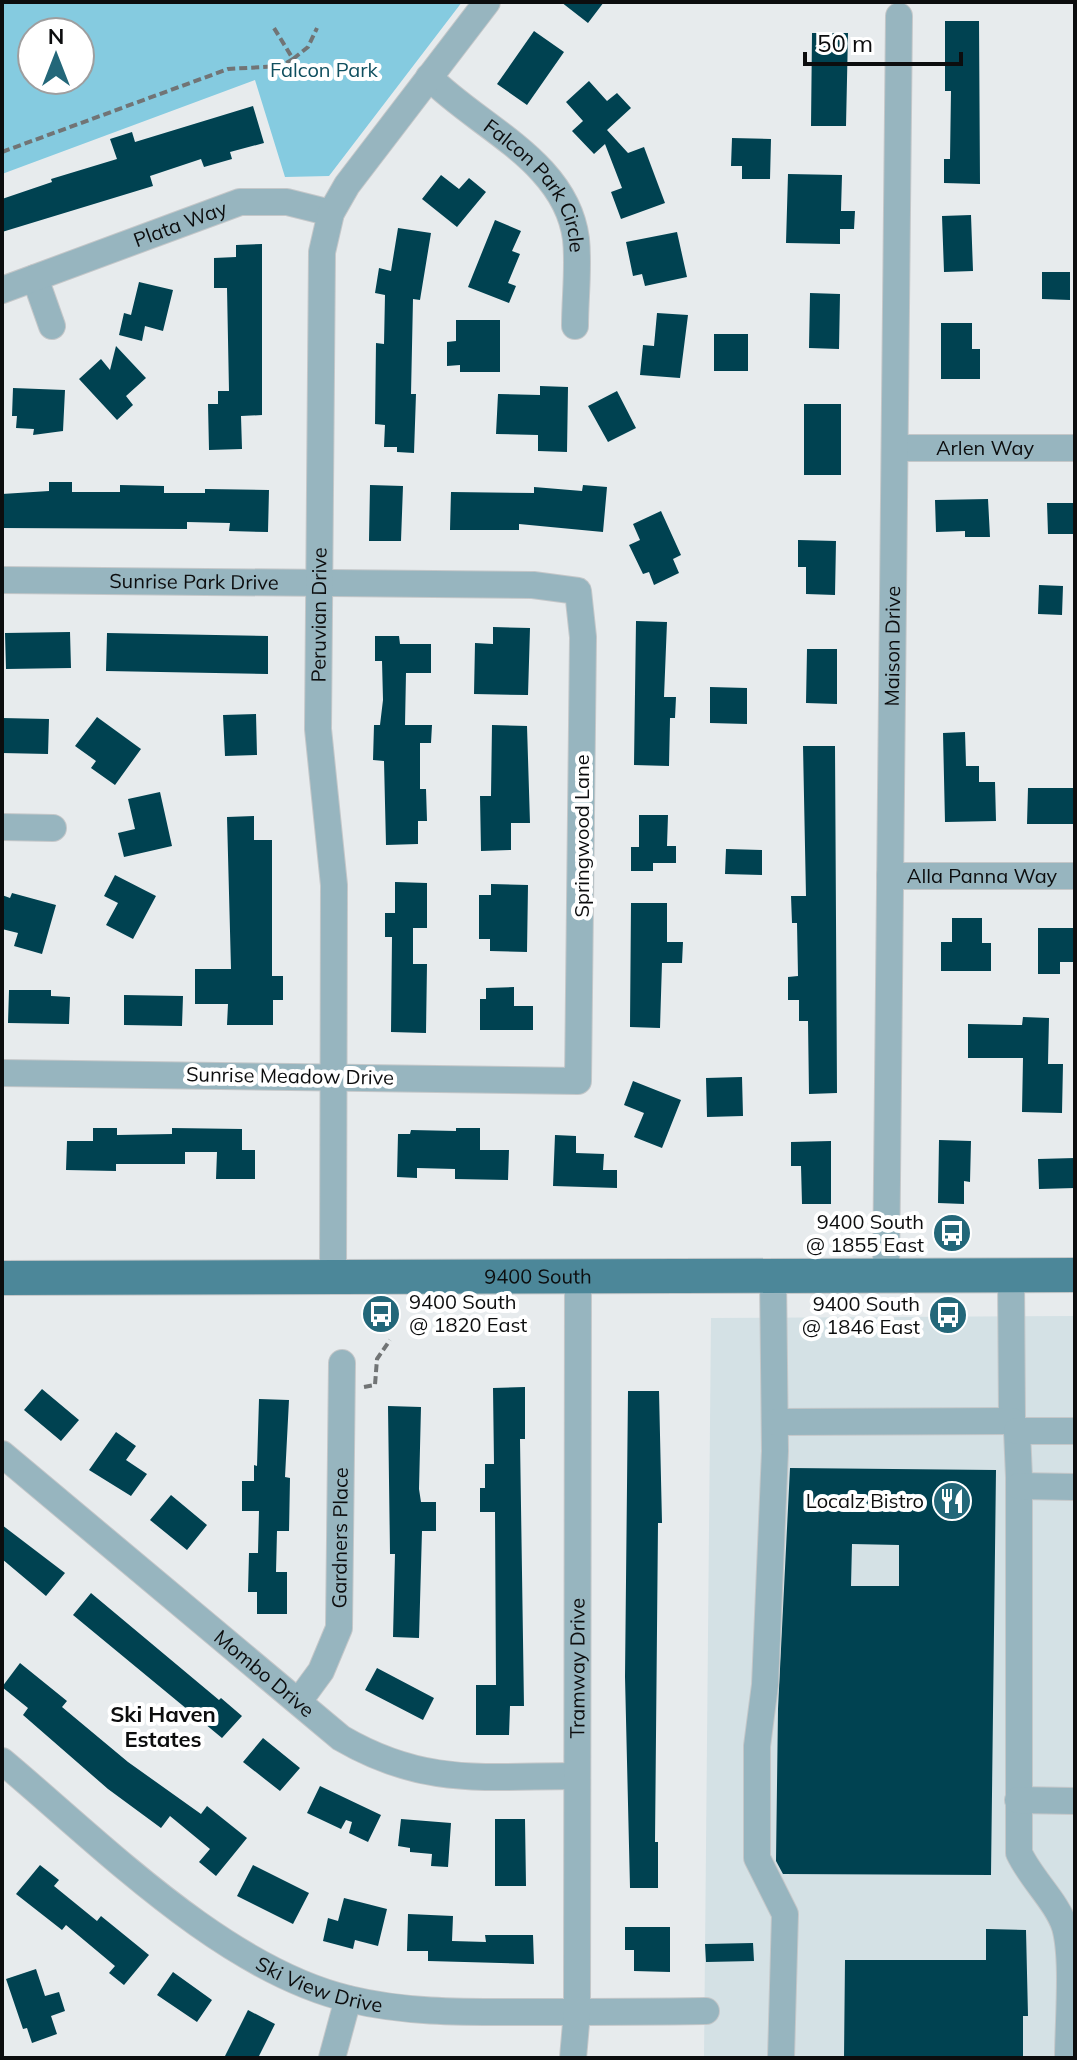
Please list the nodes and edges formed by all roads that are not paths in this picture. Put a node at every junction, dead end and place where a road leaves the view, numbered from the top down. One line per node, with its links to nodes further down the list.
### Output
1 (487, 2): 3 (street, Peruvian Drive)
2 (899, 16): 9 (street, Maison Drive)
3 (429, 77): 4 (street, Peruvian Drive); 8 (street, Falcon Park Circle)
4 (331, 213): 5 (street, Plata Way); 12 (street, Peruvian Drive)
5 (35, 278): 6 (street, Plata Way); 7 (street)
6 (2, 290)
7 (52, 326)
8 (575, 326)
9 (895, 448): 10 (street, Arlen Way); 16 (street, Maison Drive)
10 (1075, 448)
11 (2, 580): 12 (street, Sunrise Park Drive)
12 (320, 583): 13 (street, Sunrise Park Drive); 19 (street, Peruvian Drive)
13 (578, 591): 20 (street, Springwood Lane)
14 (2, 827): 15 (street)
15 (53, 828)
16 (890, 876): 17 (street, Alla Panna Way); 23 (street, Maison Drive)
17 (1075, 876)
18 (2, 1073): 19 (street, Sunrise Meadow Drive)
19 (334, 1077): 20 (street, Sunrise Meadow Drive); 27 (street, Peruvian Drive)
20 (578, 1081)
21 (1011, 1275): 22 (main road, 9400 South); 23 (main road, 9400 South); 30 (street)
22 (1075, 1275)
23 (886, 1276): 25 (main road, 9400 South)
24 (578, 1277): 25 (main road, 9400 South); 27 (main road, 9400 South); 37 (street, Tramway Drive)
25 (773, 1277): 29 (street)
26 (2, 1278): 27 (main road, 9400 South)
27 (333, 1278)
28 (342, 1363): 35 (street, Gardners Place)
29 (775, 1422): 30 (street); 45 (street)
30 (1014, 1426): 31 (street); 33 (street)
31 (1075, 1431)
32 (2, 1454): 35 (street, Mombo Drive)
33 (1019, 1486): 34 (street); 38 (street)
34 (1075, 1487)
35 (299, 1701): 37 (street, Mombo Drive)
36 (2, 1761): 40 (street, Ski View Drive)
37 (577, 1776): 42 (street, Tramway Drive)
38 (1018, 1800): 39 (street); 46 (street)
39 (1075, 1801)
40 (348, 1999): 42 (street, Ski View Drive); 43 (street)
41 (706, 2011): 42 (street, Ski View Drive)
42 (577, 2012): 44 (street, Tramway Drive)
43 (332, 2058)
44 (573, 2058)
45 (781, 2058)
46 (1068, 2058)

